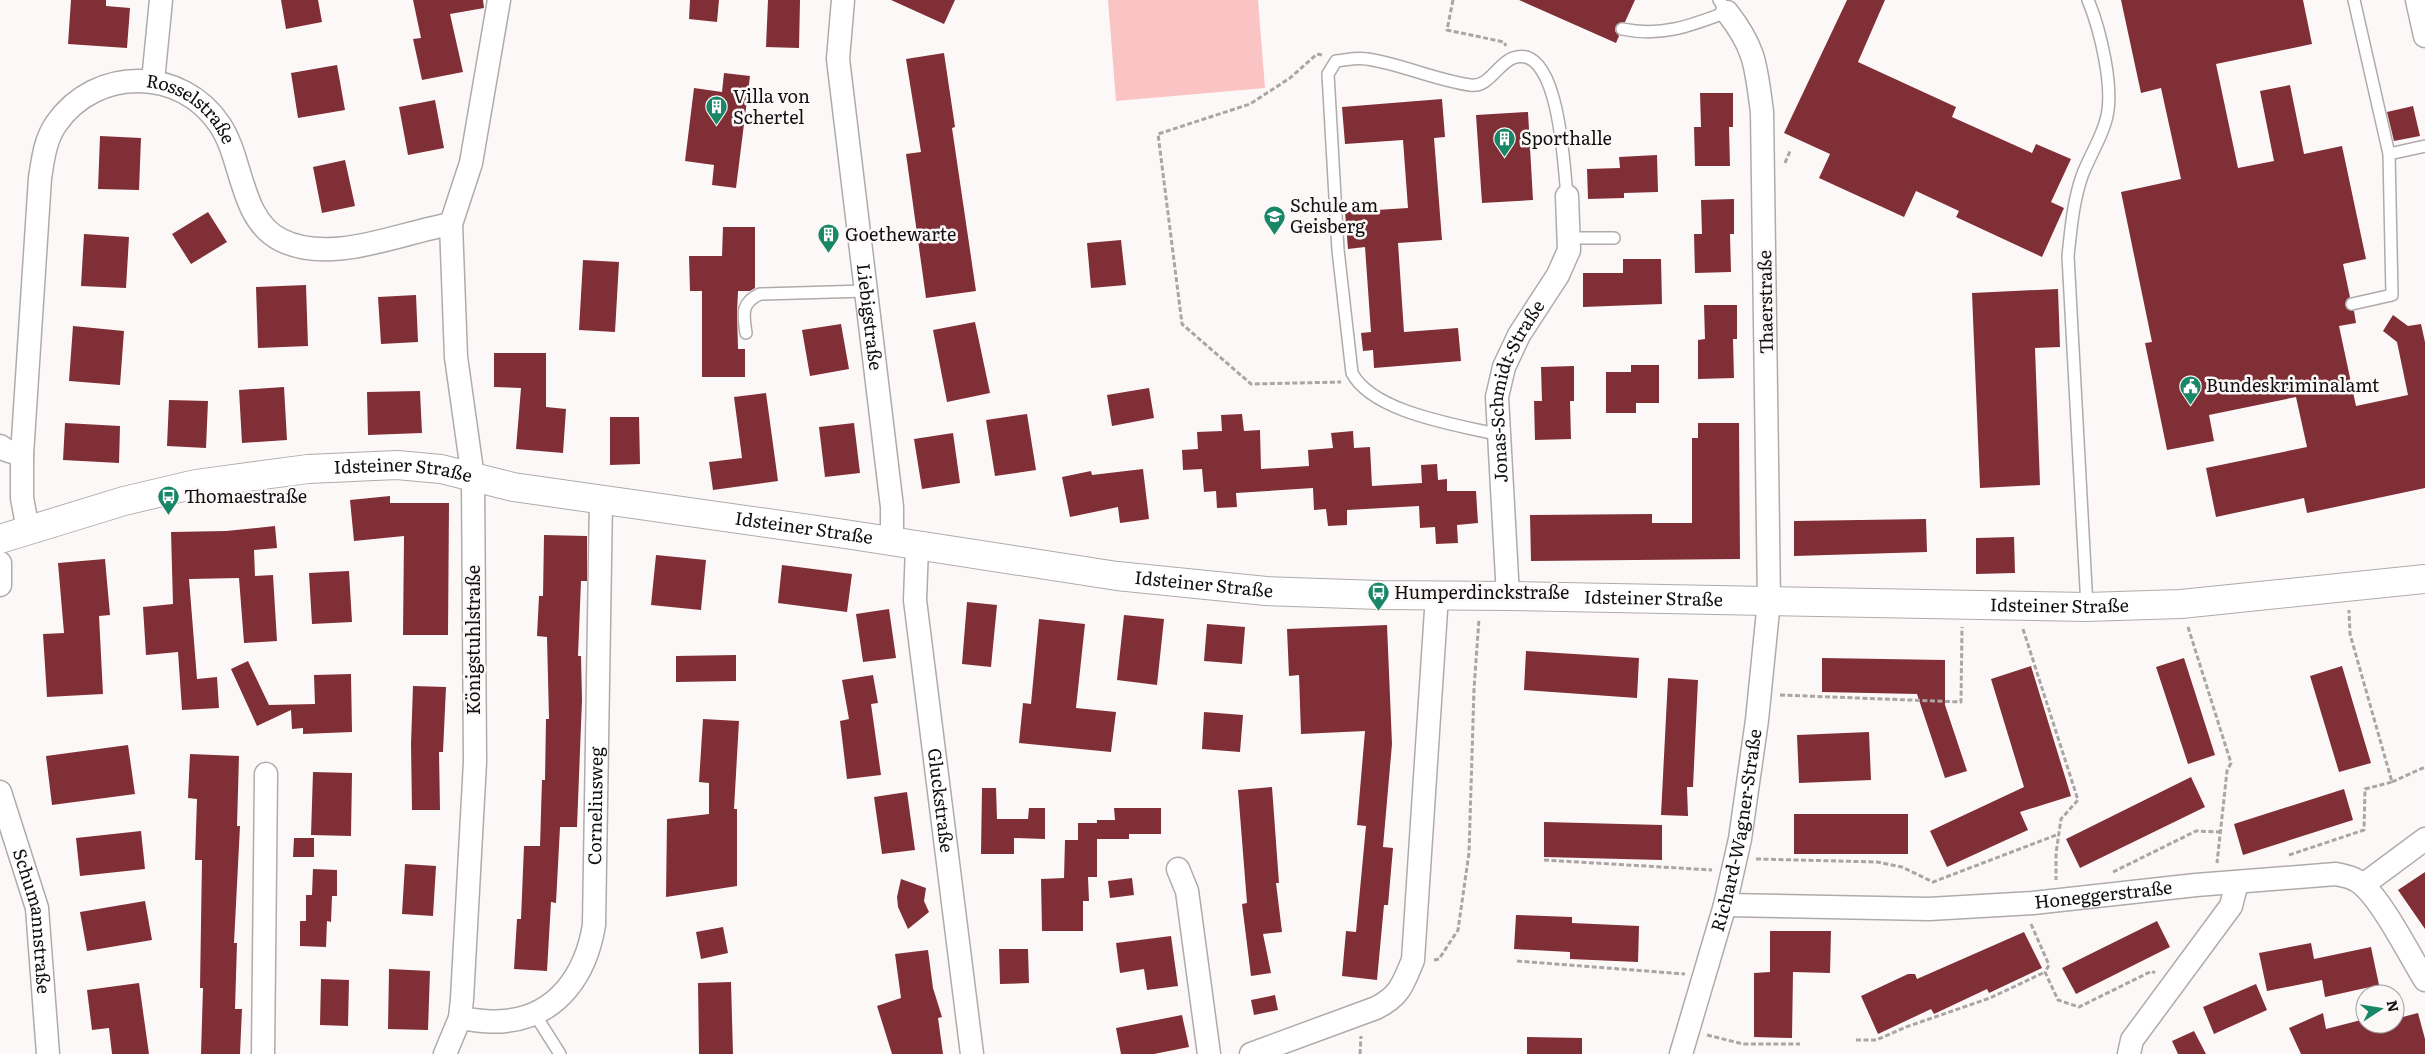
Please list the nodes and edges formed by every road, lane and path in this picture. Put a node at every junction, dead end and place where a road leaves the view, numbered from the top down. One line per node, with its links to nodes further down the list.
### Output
1 (161, 0): 13 (street)
2 (499, 0): 19 (street)
3 (842, 0): 22 (street, Liebigstraße)
4 (1453, 0): 11 (path)
5 (2088, 0): 45 (lane)
6 (2354, 0): 16 (lane)
7 (2417, 0): 10 (street)
8 (1723, 6): 9 (lane); 41 (street, Thaerstraße)
9 (1622, 29)
10 (2425, 36)
11 (1512, 58): 12 (lane); 18 (lane)
12 (1336, 61): 25 (lane); 25 (path)
13 (153, 81): 19 (street, Rosselstraße); 28 (street, Rosselstraße)
14 (2425, 146): 16 (lane)
15 (1790, 151): 17 (path)
16 (2389, 154): 23 (lane)
17 (1787, 159)
18 (1566, 196): 20 (street, Jonas-Schmidt-Straße)
19 (451, 224): 29 (street, Königstuhlstraße)
20 (1570, 238): 21 (lane); 26 (street, Jonas-Schmidt-Straße)
21 (1614, 238)
22 (866, 291): 24 (lane); 33 (street, Liebigstraße)
23 (2352, 304)
24 (746, 333)
25 (1357, 382): 26 (lane)
26 (1499, 434): 40 (street, Jonas-Schmidt-Straße)
27 (0, 446): 28 (street)
28 (22, 455): 31 (street, Rosselstraße)
29 (473, 478): 30 (street, Idsteiner Straße); 31 (street, Idsteiner Straße); 72 (street, Königstuhlstraße)
30 (602, 499): 33 (street, Idsteiner Straße); 71 (street, Corneliusweg)
31 (28, 530): 32 (street, Idsteiner Straße)
32 (0, 539)
33 (904, 544): 38 (street, Idsteiner Straße); 80 (street, Gluckstraße)
34 (0, 562): 36 (street)
35 (2425, 579): 37 (street, Idsteiner Straße)
36 (0, 585)
37 (2347, 587): 42 (street, Idsteiner Straße); 49 (path)
38 (1437, 595): 39 (street, Idsteiner Straße); 66 (street)
39 (1481, 595): 40 (street, Idsteiner Straße); 66 (path)
40 (1508, 596): 41 (street, Idsteiner Straße)
41 (1769, 601): 43 (street, Idsteiner Straße); 46 (street, Richard-Wagner-Straße)
42 (2181, 604): 45 (street, Idsteiner Straße); 51 (path)
43 (1963, 605): 44 (street, Idsteiner Straße); 46 (path)
44 (2016, 606): 45 (street, Idsteiner Straße); 52 (path)
45 (2087, 607)
46 (1760, 695): 56 (street, Richard-Wagner-Straße)
47 (2425, 766): 49 (path)
48 (266, 774): 77 (street)
49 (2392, 782): 54 (path)
50 (0, 792): 76 (street, Schumannstraße)
51 (2220, 832): 58 (path); 60 (path)
52 (2059, 833): 56 (path); 62 (path)
53 (2425, 839): 61 (street)
54 (2281, 858)
55 (1544, 860): 56 (path)
56 (1734, 865): 64 (street, Richard-Wagner-Straße)
57 (1178, 869): 81 (street)
58 (2108, 874)
59 (2237, 882): 60 (street, Honeggerstraße); 61 (street, Honeggerstraße); 70 (street)
60 (2215, 884): 62 (street, Honeggerstraße)
61 (2363, 885): 69 (street, Honeggerstraße)
62 (2056, 900): 63 (street, Honeggerstraße)
63 (2021, 903): 64 (street, Honeggerstraße); 67 (path)
64 (1725, 905): 68 (street, Richard-Wagner-Straße)
65 (1517, 961): 68 (path)
66 (1408, 972): 82 (street)
67 (2046, 972): 70 (path); 74 (path)
68 (1705, 975): 73 (street, Richard-Wagner-Straße)
69 (2425, 980)
70 (2173, 984): 84 (street)
71 (534, 1013): 72 (street, Corneliusweg); 79 (lane)
72 (460, 1018): 78 (street, Königstuhlstraße)
73 (1689, 1031): 75 (path); 83 (street, Richard-Wagner-Straße)
74 (1856, 1040)
75 (1800, 1044)
76 (48, 1054)
77 (263, 1054)
78 (444, 1054)
79 (560, 1054)
80 (972, 1054)
81 (1209, 1054)
82 (1251, 1054)
83 (1681, 1054)
84 (2128, 1054)

